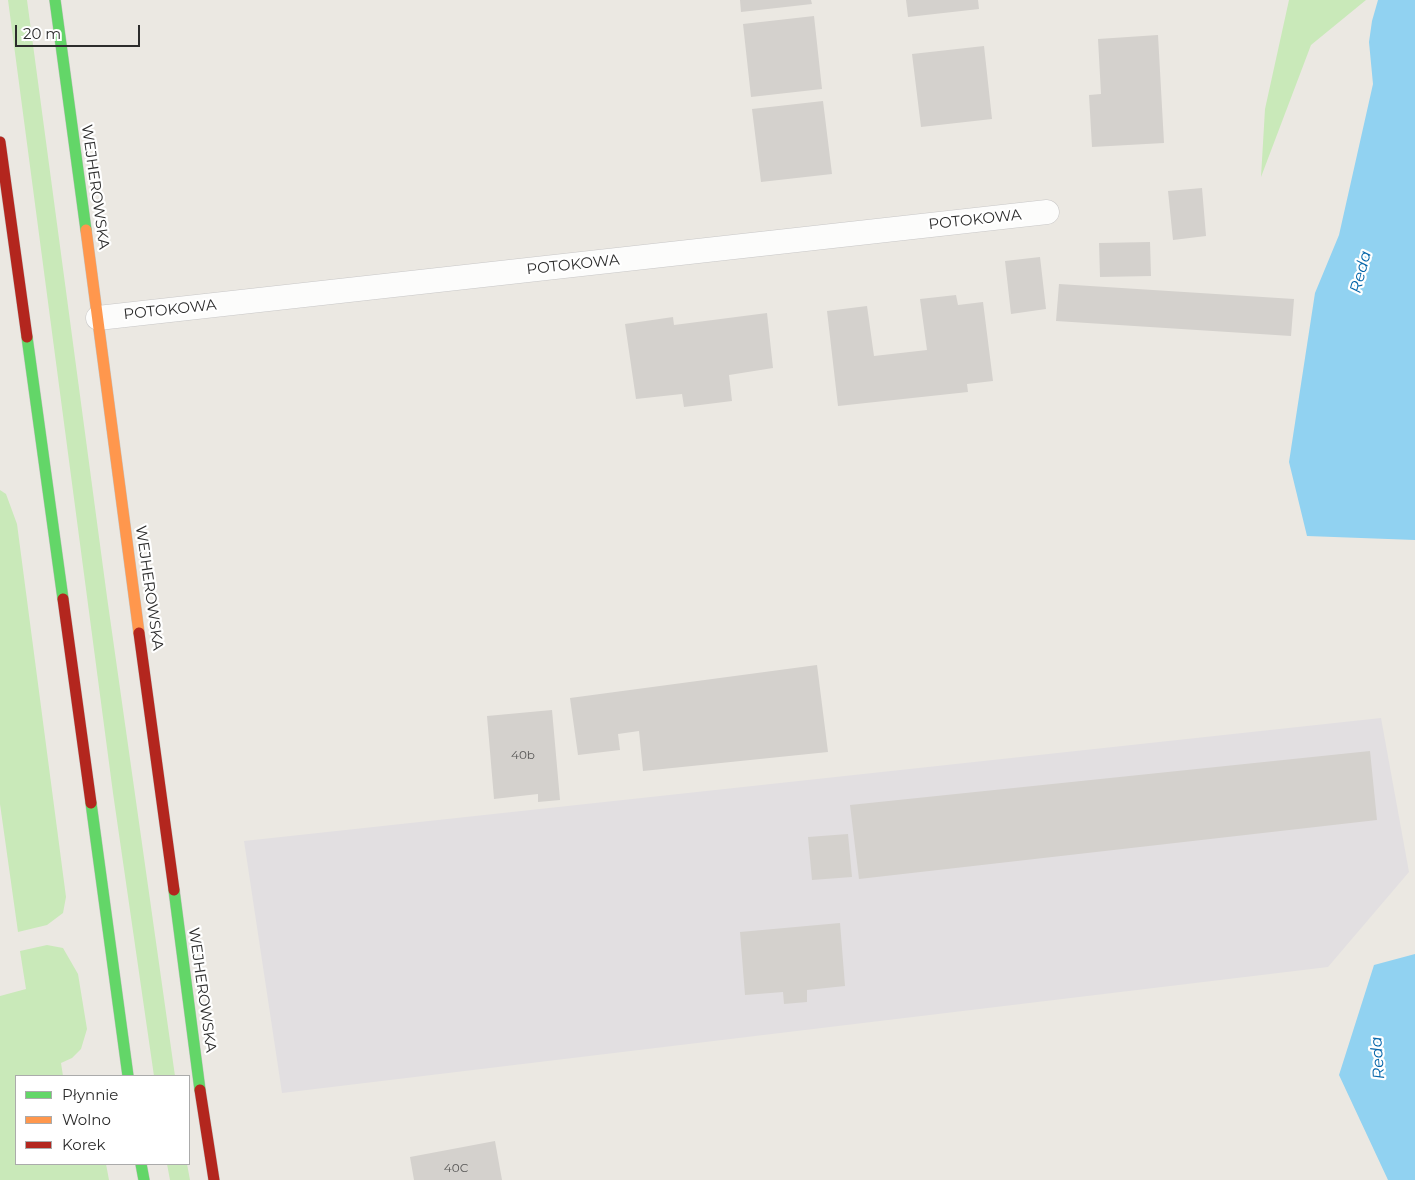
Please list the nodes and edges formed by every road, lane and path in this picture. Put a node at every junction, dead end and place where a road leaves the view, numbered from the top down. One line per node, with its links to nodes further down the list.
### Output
1 (54, 0): 4 (main road, WEJHEROWSKA)
2 (0, 142): 5 (main road)
3 (1048, 212): 4 (lane, POTOKOWA)
4 (98, 318): 8 (main road, WEJHEROWSKA)
5 (128, 1075)
6 (141, 1165): 7 (main road)
7 (144, 1180)
8 (214, 1180)

